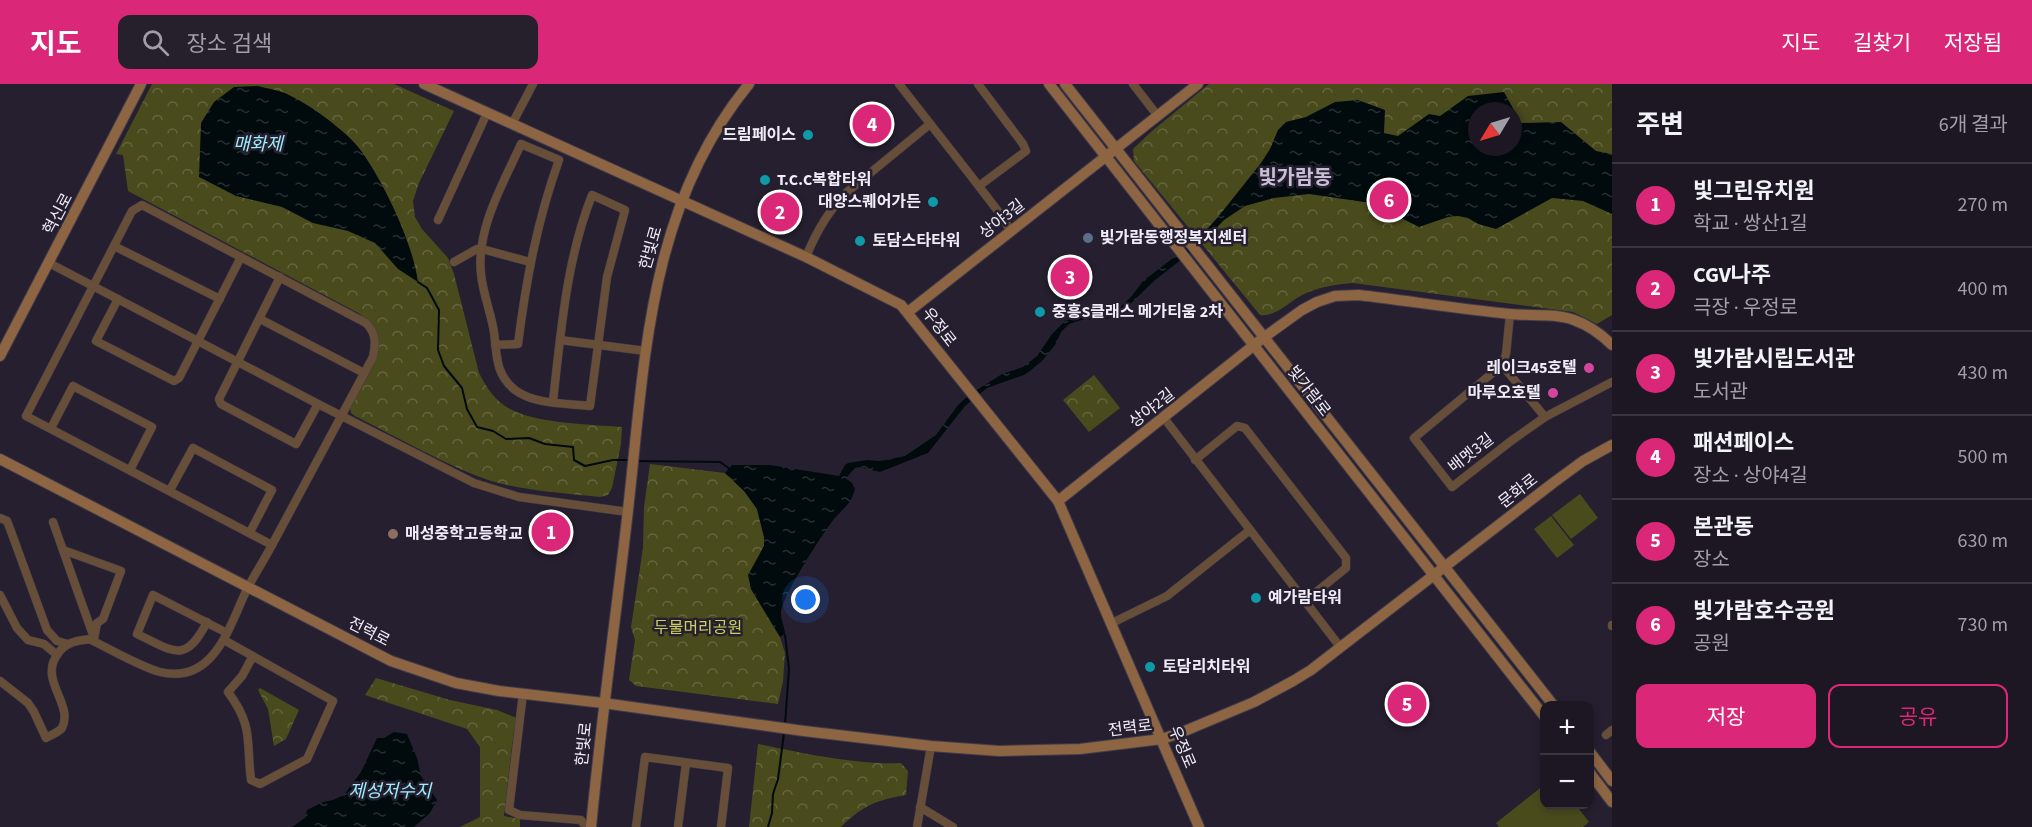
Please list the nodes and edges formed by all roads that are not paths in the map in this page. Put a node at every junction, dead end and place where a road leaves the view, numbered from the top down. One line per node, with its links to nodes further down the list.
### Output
1 (141, 84): 26 (street, 혁신로)
2 (424, 84): 11 (street, 우정로)
3 (533, 84): 13 (street)
4 (749, 84): 17 (street, 한빛로)
5 (899, 84): 14 (street)
6 (978, 84): 16 (street)
7 (1049, 84): 15 (street, 빛가람로)
8 (1065, 84): 15 (street, 빛가람로)
9 (1133, 84): 12 (street)
10 (1198, 84): 12 (street, 상야3길)
11 (487, 113): 13 (street, 우정로); 18 (street)
12 (1157, 115): 15 (street, 상야3길)
13 (512, 124): 17 (street, 우정로)
14 (930, 124): 16 (street); 23 (street)
15 (1110, 153): 19 (street, 상야3길); 34 (street, 빛가람로); 40 (street, 빛가람로)
16 (979, 186): 19 (street)
17 (683, 200): 23 (street, 우정로); 41 (street, 한빛로)
18 (438, 220)
19 (1010, 231): 31 (street, 상야3길)
20 (114, 246): 22 (street); 28 (street); 29 (street)
21 (482, 249): 24 (street); 25 (street); 25 (street); 38 (street)
22 (241, 257): 27 (street); 29 (street)
23 (806, 257): 31 (street, 우정로)
24 (454, 262)
25 (530, 262): 38 (street)
26 (49, 263): 28 (street); 42 (street, 혁신로)
27 (280, 277): 33 (street); 45 (street)
28 (93, 286): 30 (street); 52 (street)
29 (220, 298): 36 (street)
30 (118, 299): 36 (street); 36 (street)
31 (908, 312): 58 (street, 우정로)
32 (1510, 314): 34 (street); 39 (street); 44 (street)
33 (260, 319): 43 (street); 45 (street)
34 (1263, 338): 40 (street, 상야2길); 66 (street, 빛가람로)
35 (560, 340): 37 (street); 37 (street); 47 (street)
36 (198, 342): 43 (street)
37 (597, 344): 41 (street); 47 (street)
38 (495, 345): 47 (street)
39 (1612, 345)
40 (1254, 346): 51 (street, 상야2길); 67 (street, 빛가람로)
41 (646, 351): 59 (street, 한빛로)
42 (0, 356)
43 (238, 362): 48 (street); 48 (street)
44 (1502, 364): 50 (street); 50 (street, 배멧3길)
45 (364, 373): 49 (street)
46 (1612, 382): 50 (street, 배멧3길)
47 (553, 401)
48 (318, 404): 49 (street)
49 (342, 417): 59 (street); 64 (street)
50 (1545, 417)
51 (1164, 418): 55 (street); 58 (street, 상야2길)
52 (51, 428): 56 (street); 56 (street)
53 (1612, 445): 66 (street, 문화로)
54 (0, 459): 68 (street, 전력로)
55 (1195, 460): 62 (street); 70 (street)
56 (130, 470): 57 (street)
57 (170, 490): 63 (street); 63 (street)
58 (1058, 501): 74 (street, 우정로)
59 (627, 512): 84 (street, 한빛로)
60 (0, 518): 77 (street)
61 (53, 522): 65 (street)
62 (1250, 530): 70 (street); 74 (street)
63 (250, 532): 64 (street)
64 (272, 545): 68 (street)
65 (63, 550): 71 (street); 72 (street)
66 (1445, 566): 67 (street, 전력로); 83 (street, 빛가람로)
67 (1434, 575): 78 (street, 전력로); 85 (street, 빛가람로)
68 (248, 587): 75 (street); 82 (street, 전력로)
69 (0, 595): 79 (street)
70 (1305, 601): 78 (street)
71 (87, 620): 72 (street); 76 (street)
72 (98, 622): 76 (street)
73 (207, 622): 73 (street); 75 (street)
74 (1112, 623): 86 (street, 우정로)
75 (225, 637): 76 (street); 80 (street)
76 (94, 639): 77 (street)
77 (68, 644): 79 (street)
78 (1341, 648): 86 (street, 전력로)
79 (57, 655): 81 (street)
80 (253, 656): 80 (street)
81 (0, 681)
82 (523, 693): 84 (street, 전력로); 94 (street)
83 (1551, 701)
84 (603, 703): 87 (street, 전력로); 95 (street, 한빛로)
85 (1540, 710)
86 (1162, 739): 87 (street, 전력로); 101 (street, 우정로)
87 (931, 746): 93 (street)
88 (1592, 755): 91 (street)
89 (686, 763): 96 (street); 97 (street); 98 (street)
90 (1594, 778): 92 (street)
91 (1612, 781)
92 (1612, 802)
93 (920, 807): 99 (street); 100 (street)
94 (586, 827)
95 (591, 827)
96 (636, 827)
97 (678, 827)
98 (721, 827)
99 (917, 827)
100 (953, 827)
101 (1199, 827)

